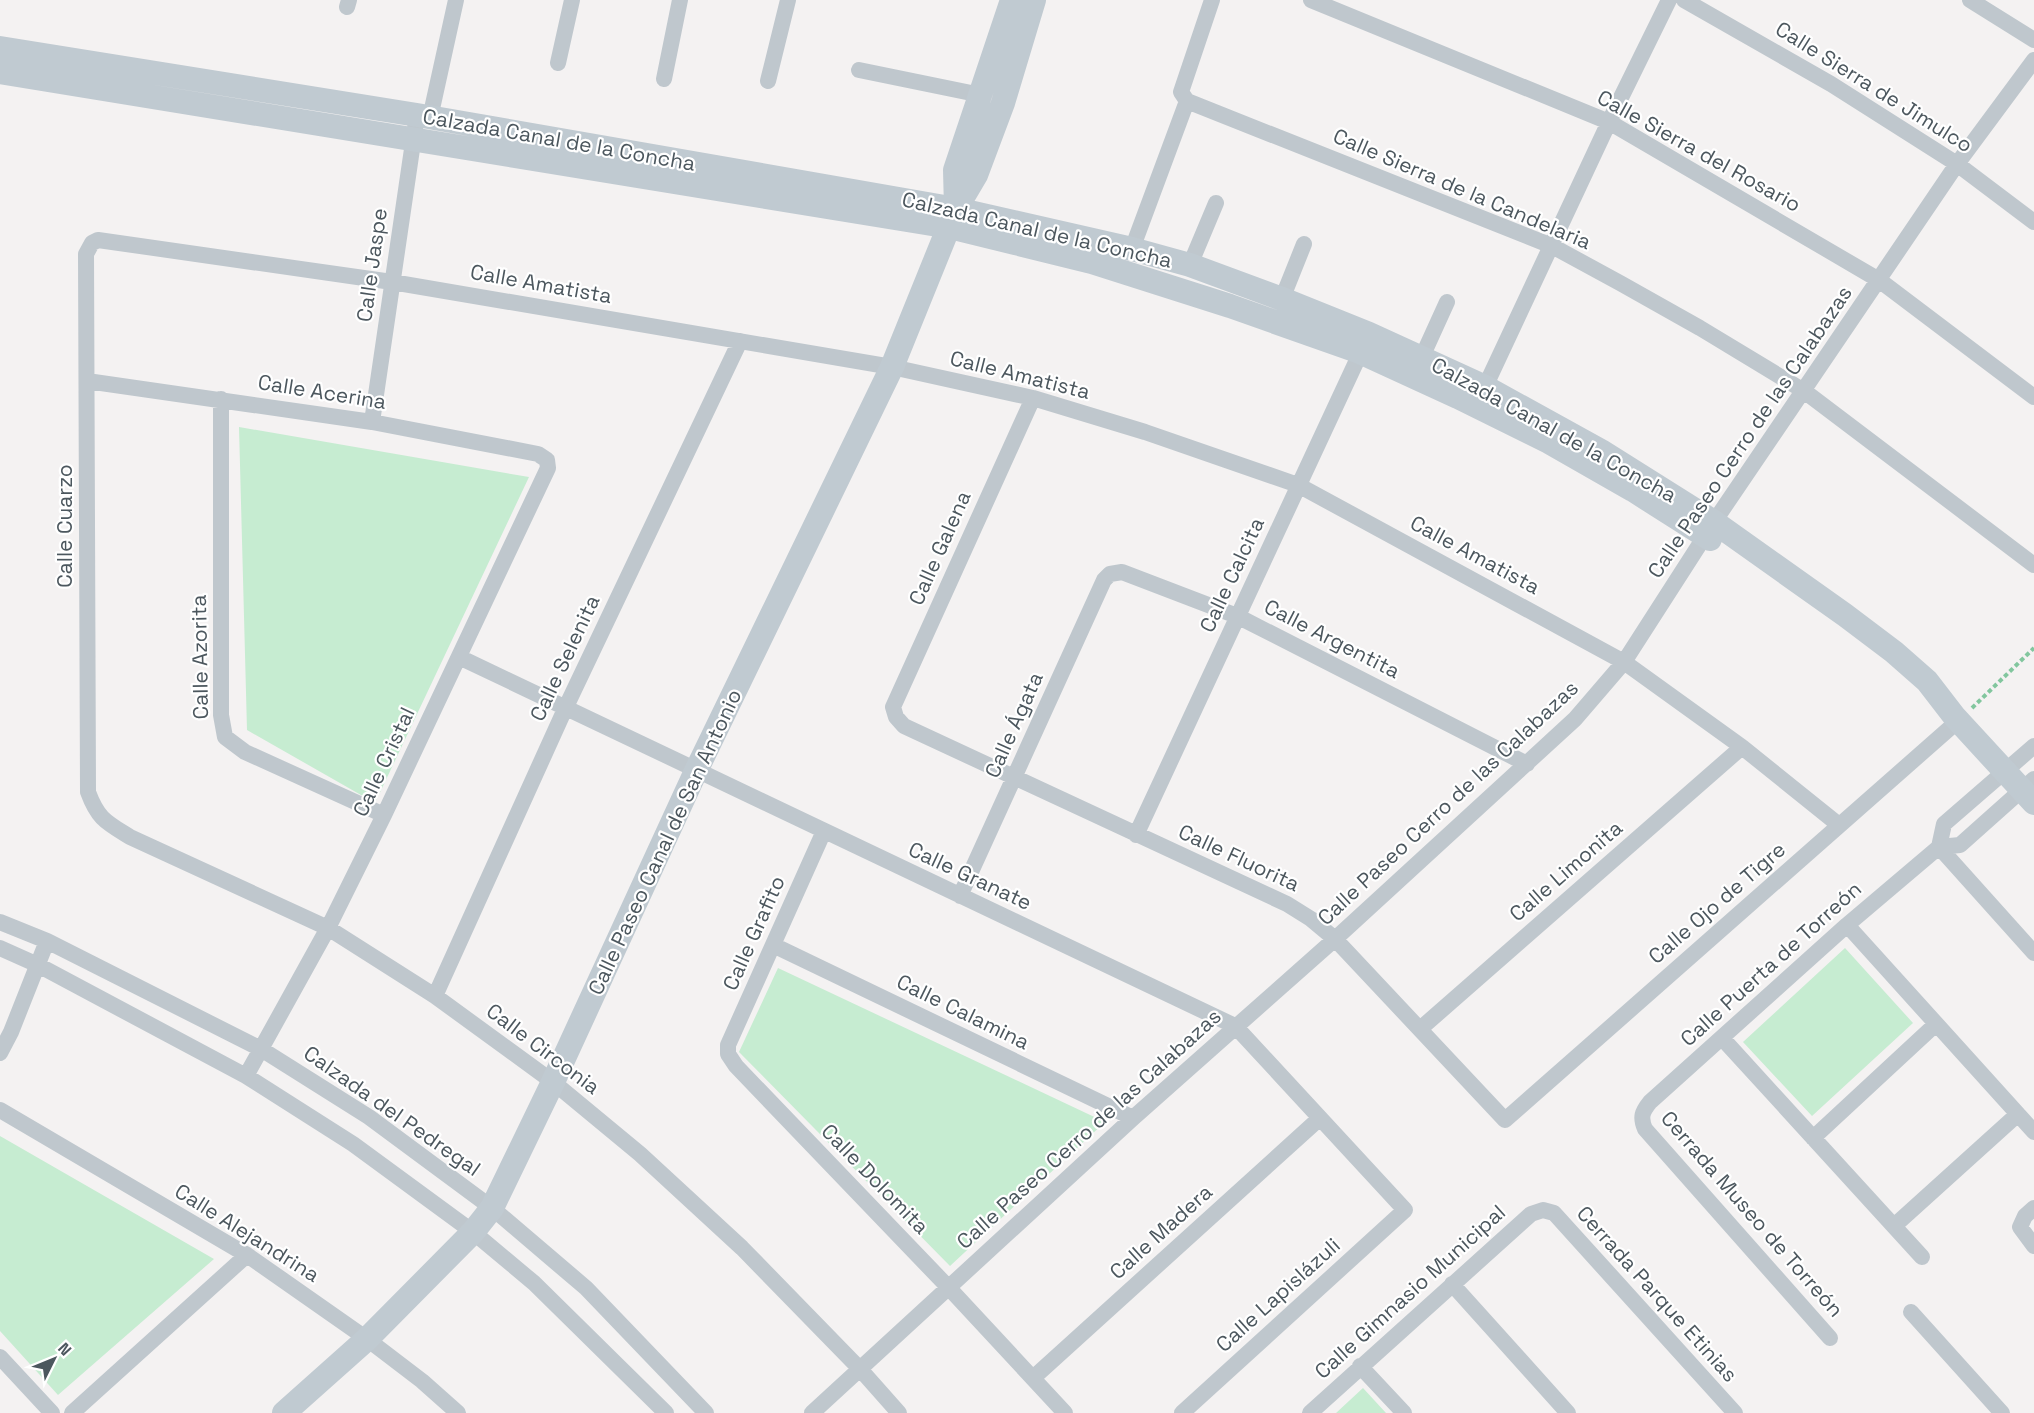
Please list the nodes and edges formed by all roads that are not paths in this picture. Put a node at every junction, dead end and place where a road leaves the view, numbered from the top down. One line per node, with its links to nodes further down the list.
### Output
1 (456, 0): 22 (street, Calle Jaspe)
2 (573, 0): 15 (street)
3 (680, 0): 18 (street)
4 (788, 0): 19 (street)
5 (1012, 0): 20 (street)
6 (1034, 0): 27 (street, Calle Paseo Canal de San Antonio)
7 (1212, 0): 21 (street)
8 (1311, 0): 23 (street, Calle Sierra del Rosario)
9 (1669, 0): 23 (street)
10 (1684, 0): 25 (street, Calle Sierra de Jimulco)
11 (1970, 0): 12 (street)
12 (2034, 40)
13 (0, 48): 22 (street, Calzada Canal de la Concha)
14 (2034, 60): 25 (street, Calle Paseo Cerro de las Calabazas)
15 (558, 63)
16 (859, 70): 20 (street)
17 (0, 72): 24 (street, Calzada Canal de la Concha)
18 (664, 79)
19 (768, 81)
20 (981, 95): 27 (street)
21 (1187, 100): 31 (street, Calle Sierra de la Candelaria); 32 (street)
22 (424, 117): 24 (street, Calle Jaspe); 27 (street, Calzada Canal de la Concha)
23 (1609, 122): 31 (street); 34 (street, Calle Sierra del Rosario)
24 (413, 140): 27 (street, Calzada Canal de la Concha); 35 (street, Calle Jaspe)
25 (1957, 164): 28 (street, Calle Sierra de Jimulco); 34 (street, Calle Paseo Cerro de las Calabazas)
26 (1216, 202): 33 (street)
27 (953, 218): 32 (street, Calzada Canal de la Concha); 39 (street, Calzada Canal de la Concha); 41 (street, Calle Paseo Canal de San Antonio)
28 (2034, 222)
29 (92, 243): 35 (street, Calle Amatista); 42 (street, Calle Cuarzo)
30 (1304, 244): 36 (street)
31 (1552, 246): 43 (street); 44 (street, Calle Sierra de la Candelaria)
32 (1132, 249): 33 (street, Calzada Canal de la Concha)
33 (1190, 265): 36 (street, Calzada Canal de la Concha)
34 (1880, 280): 44 (street, Calle Paseo Cerro de las Calabazas); 45 (street, Calle Sierra del Rosario)
35 (392, 282): 38 (street, Calle Amatista); 48 (street, Calle Jaspe)
36 (1282, 299): 39 (street, Calzada Canal de la Concha)
37 (1447, 302): 40 (street)
38 (740, 340): 41 (street, Calle Amatista); 57 (street, Calle Selenita)
39 (1364, 343): 40 (street, Calzada Canal de la Concha); 50 (street, Calle Calcita); 51 (street, Calzada Canal de la Concha)
40 (1422, 357): 43 (street, Calzada Canal de la Concha)
41 (892, 367): 46 (street, Calle Amatista); 63 (street, Calle Paseo Canal de San Antonio)
42 (87, 381): 47 (street, Calle Acerina); 67 (street, Calle Cuarzo)
43 (1485, 387): 51 (street, Calzada Canal de la Concha)
44 (1804, 391): 51 (street, Calle Paseo Cerro de las Calabazas); 52 (street, Calle Sierra de la Candelaria)
45 (2034, 397)
46 (1033, 398): 50 (street, Calle Amatista); 58 (street, Calle Galena)
47 (221, 399): 48 (street, Calle Acerina); 68 (street, Calle Azorita)
48 (372, 422): 49 (street, Calle Acerina)
49 (546, 460): 55 (street, Calle Cristal)
50 (1298, 485): 54 (street, Calle Calcita); 56 (street, Calle Amatista)
51 (1710, 529): 56 (street, Calle Paseo Cerro de las Calabazas); 59 (street, Calzada Canal de la Concha)
52 (2034, 565)
53 (1110, 574): 54 (street, Calle Argentita); 65 (street, Calle Ágata)
54 (1238, 616): 62 (street, Calle Argentita); 71 (street, Calle Calcita)
55 (459, 657): 57 (street, Calle Granate); 68 (street, Calle Cristal)
56 (1624, 662): 61 (street, Calle Amatista); 62 (street, Calle Paseo Cerro de las Calabazas)
57 (565, 709): 63 (street, Calle Granate); 83 (street, Calle Selenita)
58 (896, 717): 65 (street, Calle Fluorita)
59 (1957, 718): 64 (street, Calzada Canal de la Concha); 69 (street, Calle Ojo de Tigre)
60 (2034, 746): 64 (street, Calle Puerta de Torreón)
61 (1742, 747): 69 (street, Calle Amatista); 86 (street, Calle Limonita)
62 (1527, 764): 77 (street, Calle Paseo Cerro de las Calabazas)
63 (696, 771): 70 (street, Calle Granate); 92 (street, Calle Paseo Canal de San Antonio)
64 (2005, 771): 66 (street, Calzada Canal de la Concha); 72 (street, Calle Puerta de Torreón)
65 (1016, 777): 71 (street, Calle Fluorita); 73 (street, Calle Ágata)
66 (2030, 791): 72 (street, Calle Puerta de Torreón)
67 (95, 810): 76 (street, Calle Circonia)
68 (384, 815): 76 (street, Calle Cristal)
69 (1839, 825): 98 (street, Calle Ojo de Tigre)
70 (824, 831): 73 (street, Calle Granate); 79 (street, Calle Grafito)
71 (1136, 835): 77 (street, Calle Fluorita)
72 (1939, 847): 75 (street, Calle Puerta de Torreón); 81 (street)
73 (960, 896): 85 (street, Calle Granate)
74 (0, 922): 78 (street, Calzada del Pedregal)
75 (1847, 925): 84 (street); 87 (street, Calle Puerta de Torreón)
76 (328, 928): 83 (street, Calle Circonia); 88 (street, Calle Cristal)
77 (1335, 939): 85 (street, Calle Paseo Cerro de las Calabazas); 86 (street, Calle Fluorita)
78 (47, 941): 82 (street); 88 (street, Calzada del Pedregal)
79 (773, 945): 90 (street, Calle Grafito); 96 (street, Calle Calamina)
80 (0, 948): 82 (street)
81 (2034, 953)
82 (39, 965): 89 (street); 91 (street)
83 (435, 996): 92 (street, Calle Circonia)
84 (1936, 1024): 94 (street); 100 (street)
85 (1235, 1026): 95 (street, Calle Granate); 96 (street, Calle Paseo Cerro de las Calabazas)
86 (1420, 1029): 98 (street, Calle Fluorita)
87 (1722, 1038): 97 (street, Calle Puerta de Torreón); 100 (street)
88 (261, 1049): 91 (street, Calle Cristal); 101 (street, Calzada del Pedregal)
89 (0, 1053)
90 (728, 1054): 111 (street, Calle Dolomita)
91 (246, 1076): 106 (street)
92 (553, 1082): 101 (street, Calle Paseo Canal de San Antonio); 117 (street, Calle Circonia)
93 (0, 1110): 108 (street, Calle Alejandrina)
94 (2018, 1114): 99 (street); 105 (street)
95 (1320, 1118): 103 (street, Calle Granate); 118 (street, Calle Madera)
96 (1133, 1119): 111 (street, Calle Paseo Cerro de las Calabazas)
97 (1641, 1119): 113 (street, Cerrada Museo de Torreón)
98 (1505, 1120)
99 (2034, 1132)
100 (1813, 1138): 105 (street)
101 (492, 1208): 106 (street, Calle Paseo Canal de San Antonio); 124 (street, Calzada del Pedregal)
102 (2034, 1208): 107 (street)
103 (1406, 1210): 128 (street, Calle Lapislázuli)
104 (1543, 1210): 110 (street, Calle Gimnasio Municipal); 132 (street, Cerrada Parque Etinias)
105 (1894, 1226): 109 (street)
106 (473, 1232): 114 (street, Calle Paseo Canal de San Antonio); 123 (street)
107 (2034, 1246)
108 (247, 1255): 114 (street, Calle Alejandrina); 120 (street)
109 (1922, 1257)
110 (1452, 1284): 116 (street, Calle Gimnasio Municipal); 131 (street)
111 (949, 1288): 117 (street, Calle Paseo Cerro de las Calabazas); 118 (street, Calle Dolomita)
112 (1911, 1312): 133 (street)
113 (1830, 1338)
114 (367, 1340): 121 (street, Calle Paseo Canal de San Antonio); 122 (street, Calle Alejandrina)
115 (0, 1357): 119 (street)
116 (1360, 1366): 129 (street, Calle Gimnasio Municipal); 130 (street)
117 (860, 1369): 125 (street, Calle Paseo Cerro de las Calabazas); 126 (street, Calle Circonia)
118 (1033, 1378): 127 (street, Calle Dolomita)
119 (52, 1413)
120 (72, 1413)
121 (284, 1413)
122 (458, 1413)
123 (666, 1413)
124 (706, 1413)
125 (812, 1413)
126 (899, 1413)
127 (1065, 1413)
128 (1182, 1413)
129 (1310, 1413)
130 (1404, 1413)
131 (1568, 1413)
132 (1735, 1413)
133 (2002, 1413)

